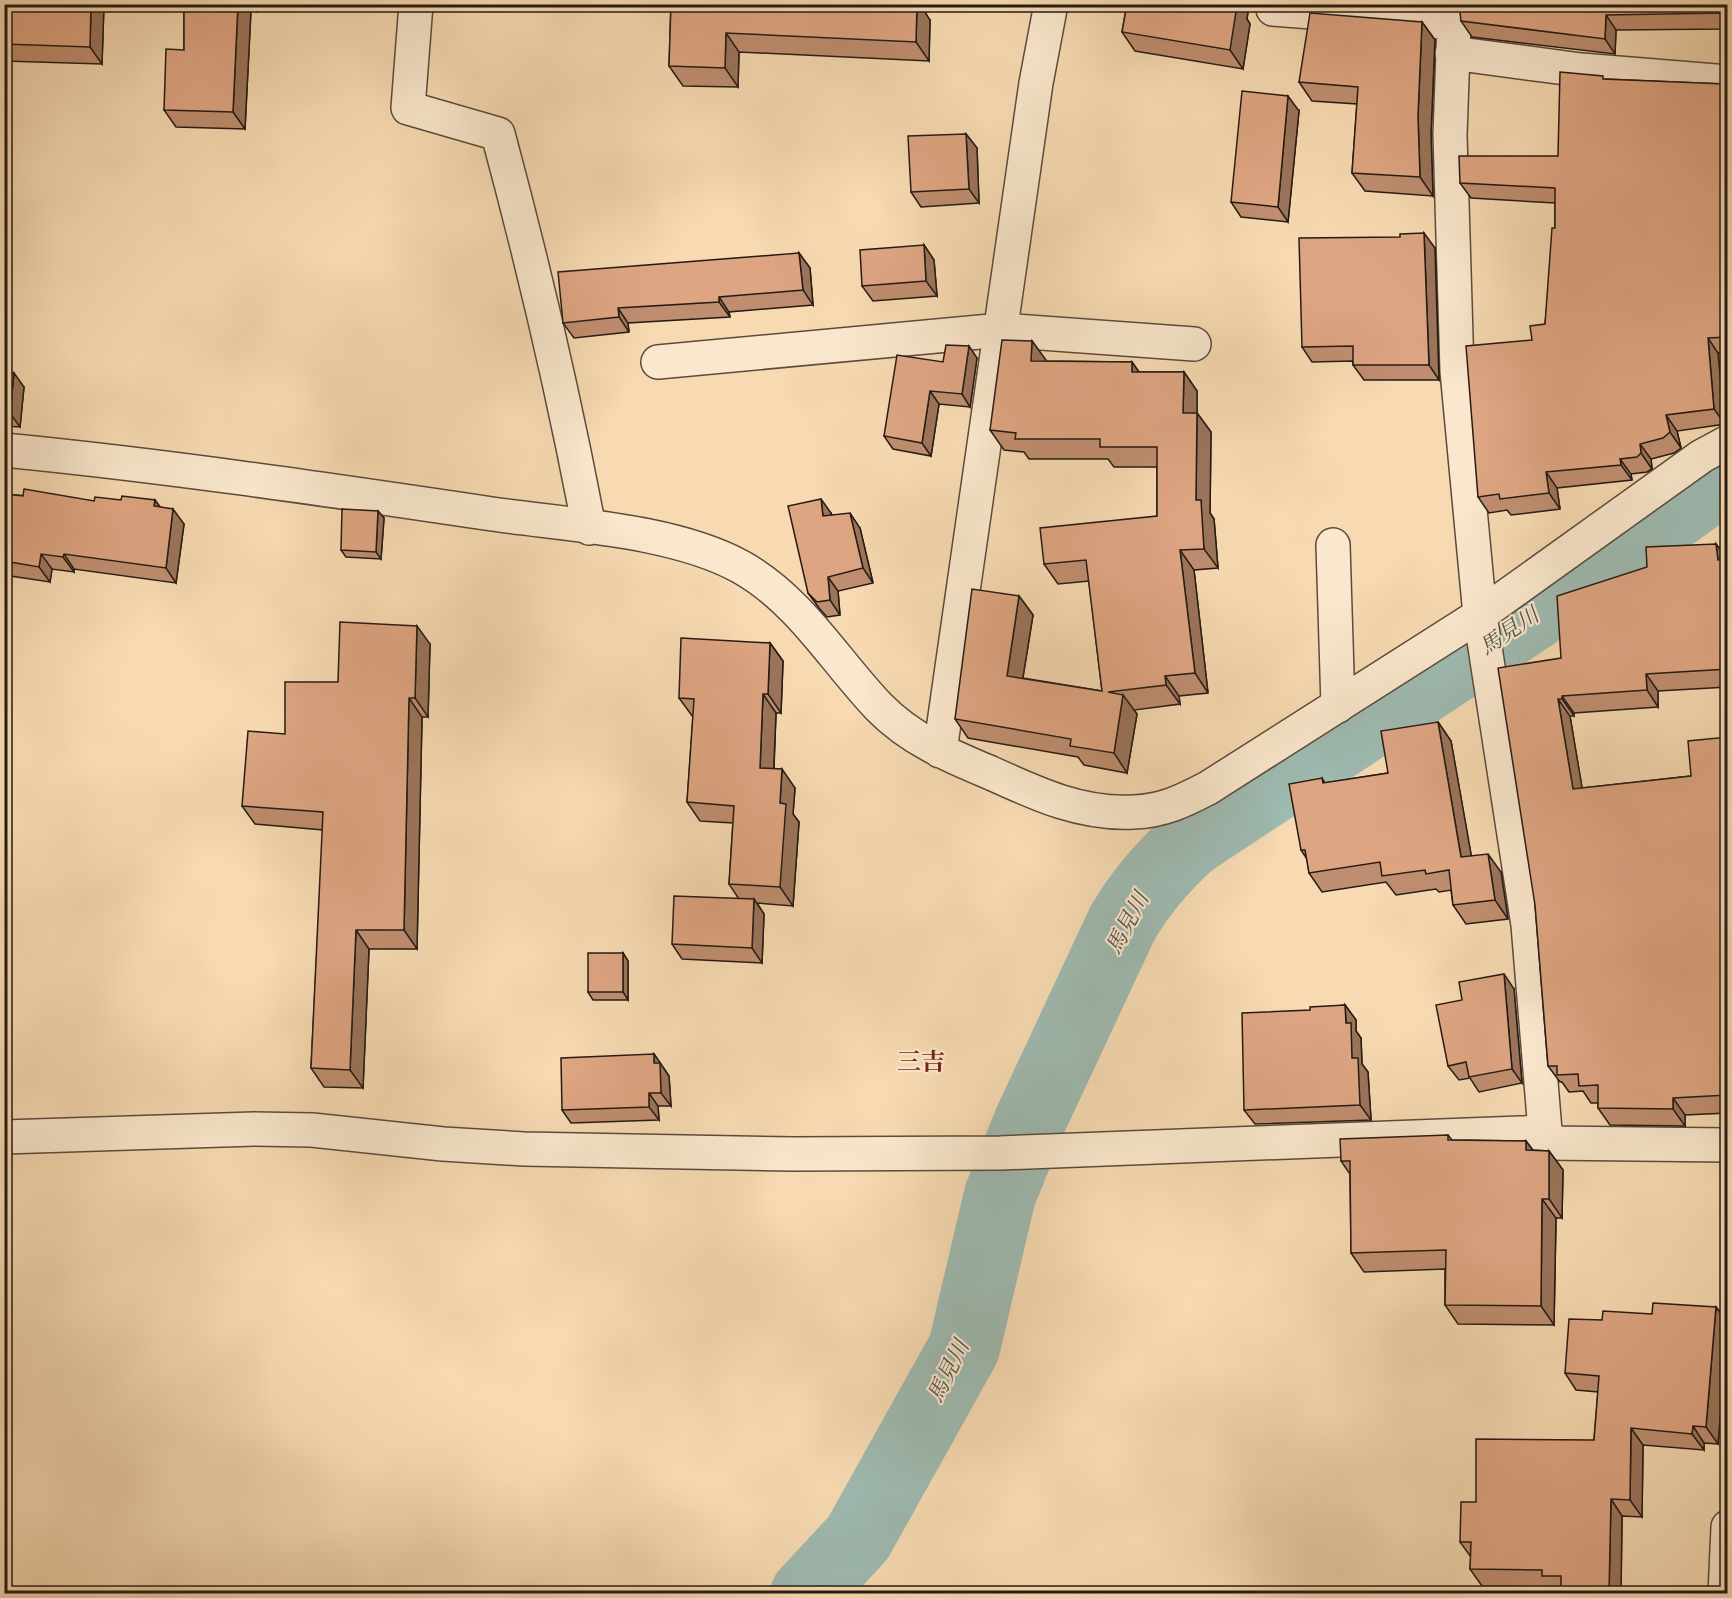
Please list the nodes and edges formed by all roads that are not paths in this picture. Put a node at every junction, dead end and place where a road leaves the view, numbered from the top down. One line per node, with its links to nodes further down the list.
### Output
1 (416, 4): 11 (street)
2 (1051, 4): 6 (street)
3 (1273, 4): 4 (street)
4 (1452, 53): 5 (street); 13 (street)
5 (1728, 82)
6 (1001, 330): 7 (street); 8 (street); 15 (street)
7 (1194, 344)
8 (658, 362)
9 (1728, 442): 13 (street)
10 (4, 450): 11 (street)
11 (589, 528): 15 (street)
12 (1333, 545): 14 (street)
13 (1482, 625): 14 (street); 16 (street)
14 (1338, 706): 15 (street)
15 (940, 751)
16 (1546, 1132): 17 (street); 18 (street)
17 (4, 1137)
18 (1728, 1145)
19 (1728, 1527): 20 (street)
20 (1725, 1593)

